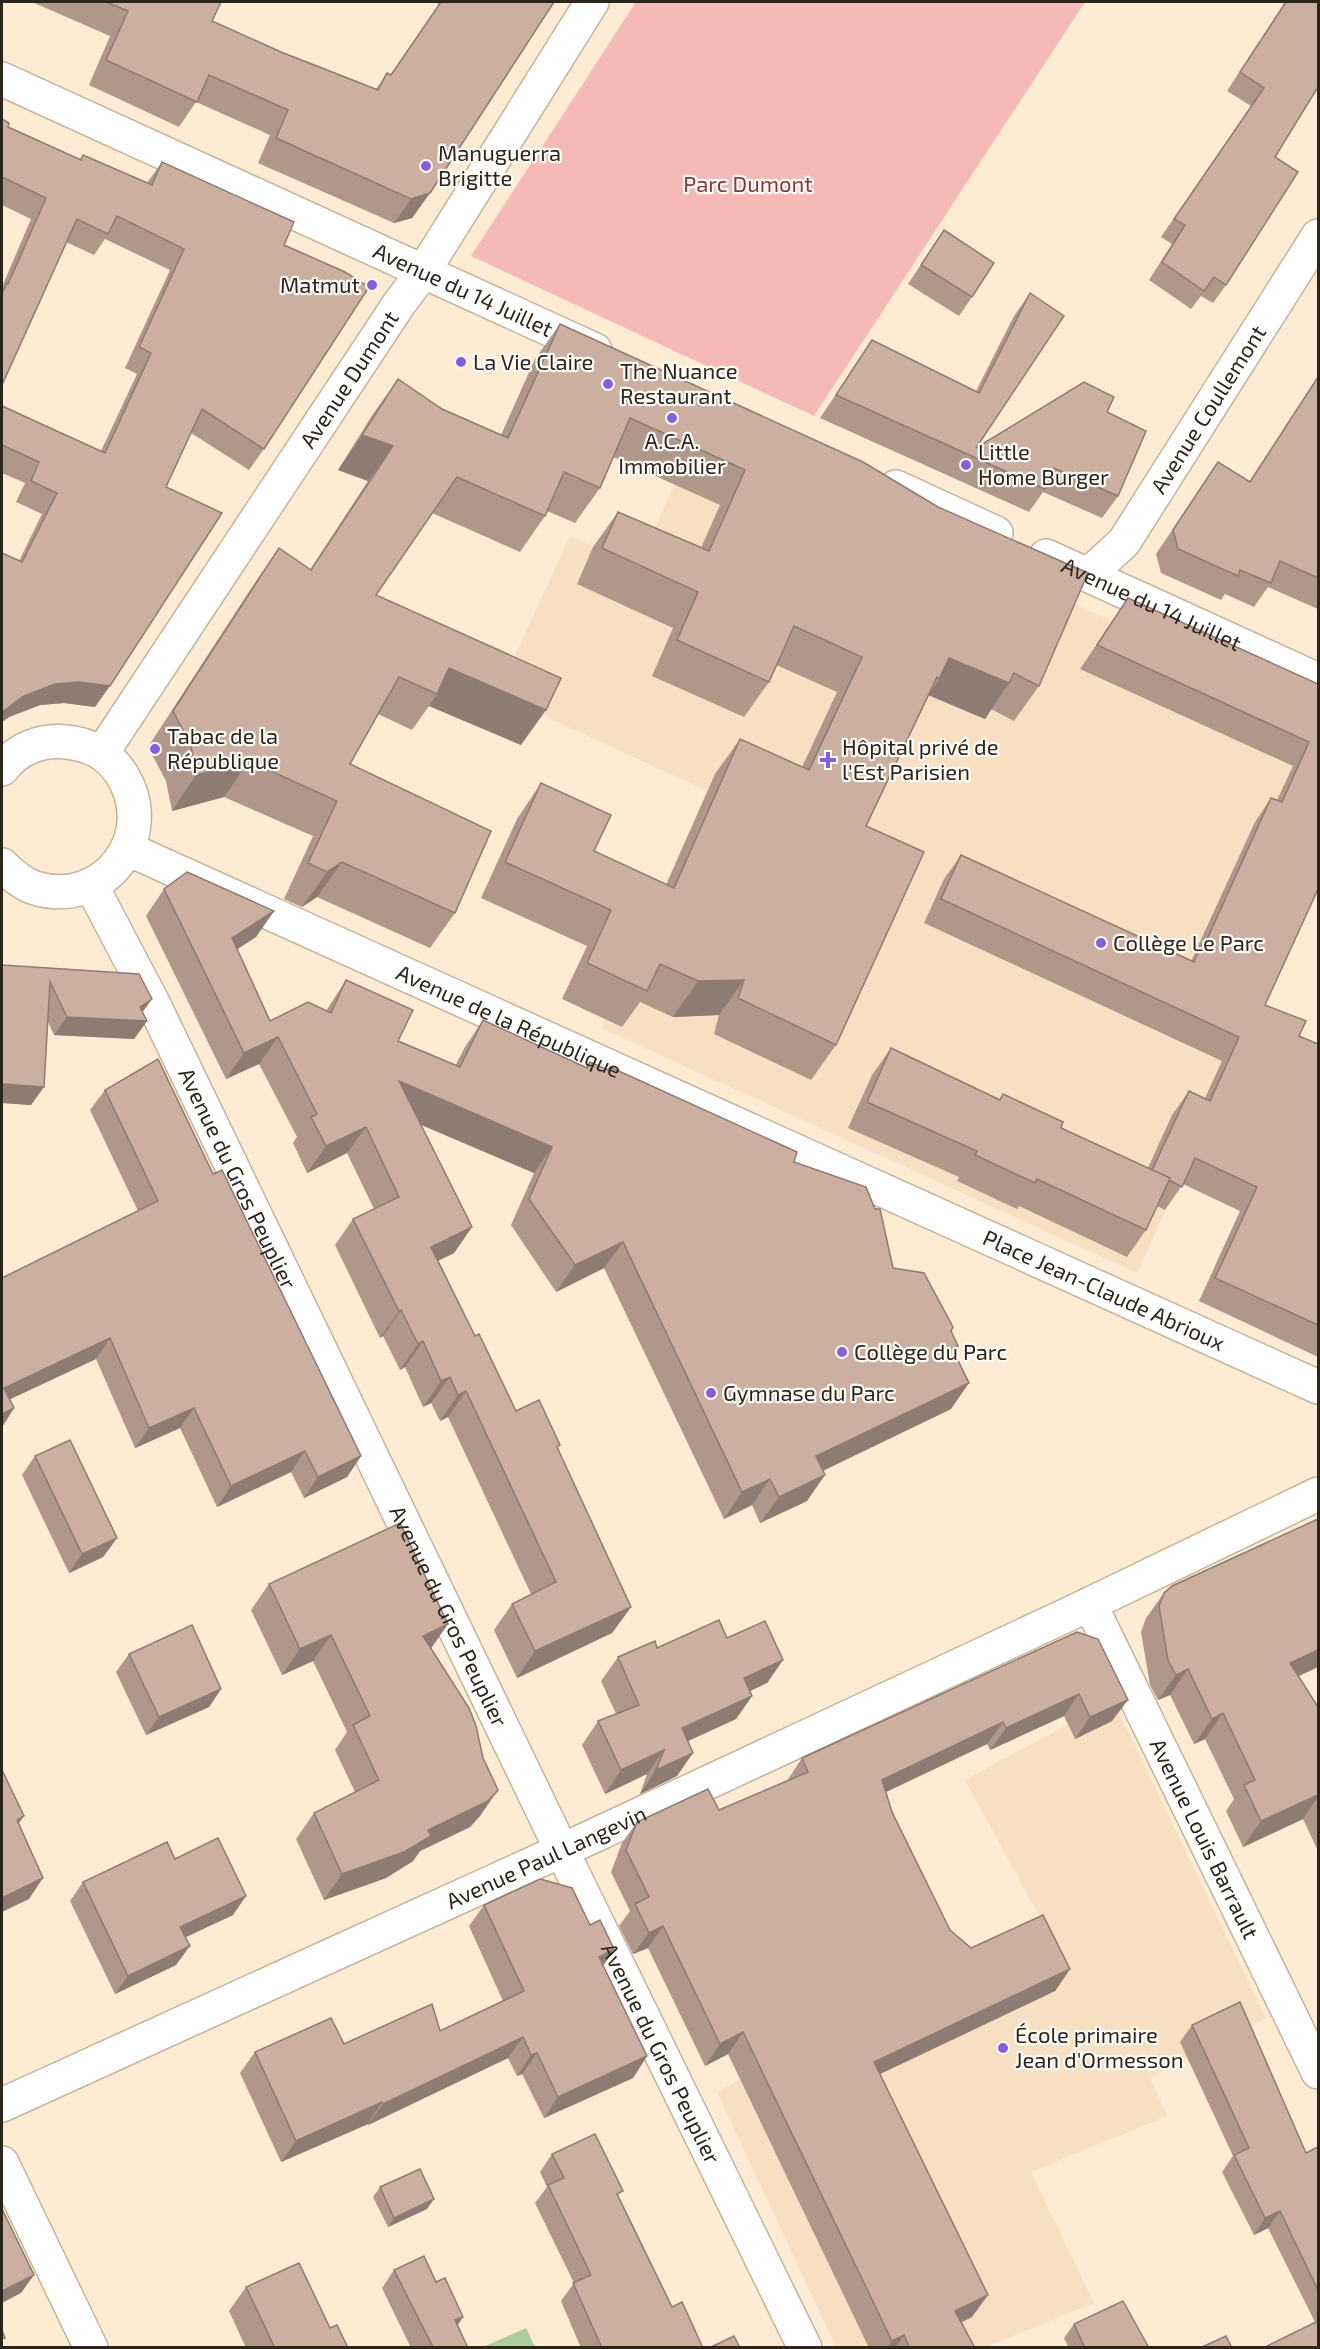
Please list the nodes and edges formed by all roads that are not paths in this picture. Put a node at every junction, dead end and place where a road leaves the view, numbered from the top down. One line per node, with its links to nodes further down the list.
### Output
1 (592, 2): 4 (street, Avenue Dumont)
2 (2, 79): 4 (street, Avenue du 14 Juillet)
3 (1318, 236): 7 (street, Avenue Coullemont)
4 (423, 272): 5 (street, Avenue du 14 Juillet); 9 (street, Avenue Dumont)
5 (621, 362)
6 (869, 476): 7 (street, Avenue du 14 Juillet)
7 (1088, 575): 8 (street, Avenue du 14 Juillet)
8 (1318, 680)
9 (102, 753): 10 (street); 11 (street)
10 (2, 769)
11 (128, 849): 13 (street); 14 (street, Avenue de la République)
12 (6, 881): 13 (street)
13 (91, 885): 18 (street, Avenue du Gros Peuplier)
14 (891, 1193): 15 (street, Place Jean-Claude Abrioux)
15 (1318, 1388)
16 (1318, 1494): 17 (street)
17 (1090, 1604): 18 (street, Avenue Paul Langevin); 19 (street, Avenue Louis Barrault)
18 (562, 1851): 20 (street, Avenue Paul Langevin); 23 (street, Avenue du Gros Peuplier)
19 (1318, 2072)
20 (2, 2105)
21 (2, 2163): 22 (street)
22 (91, 2348)
23 (805, 2348)

